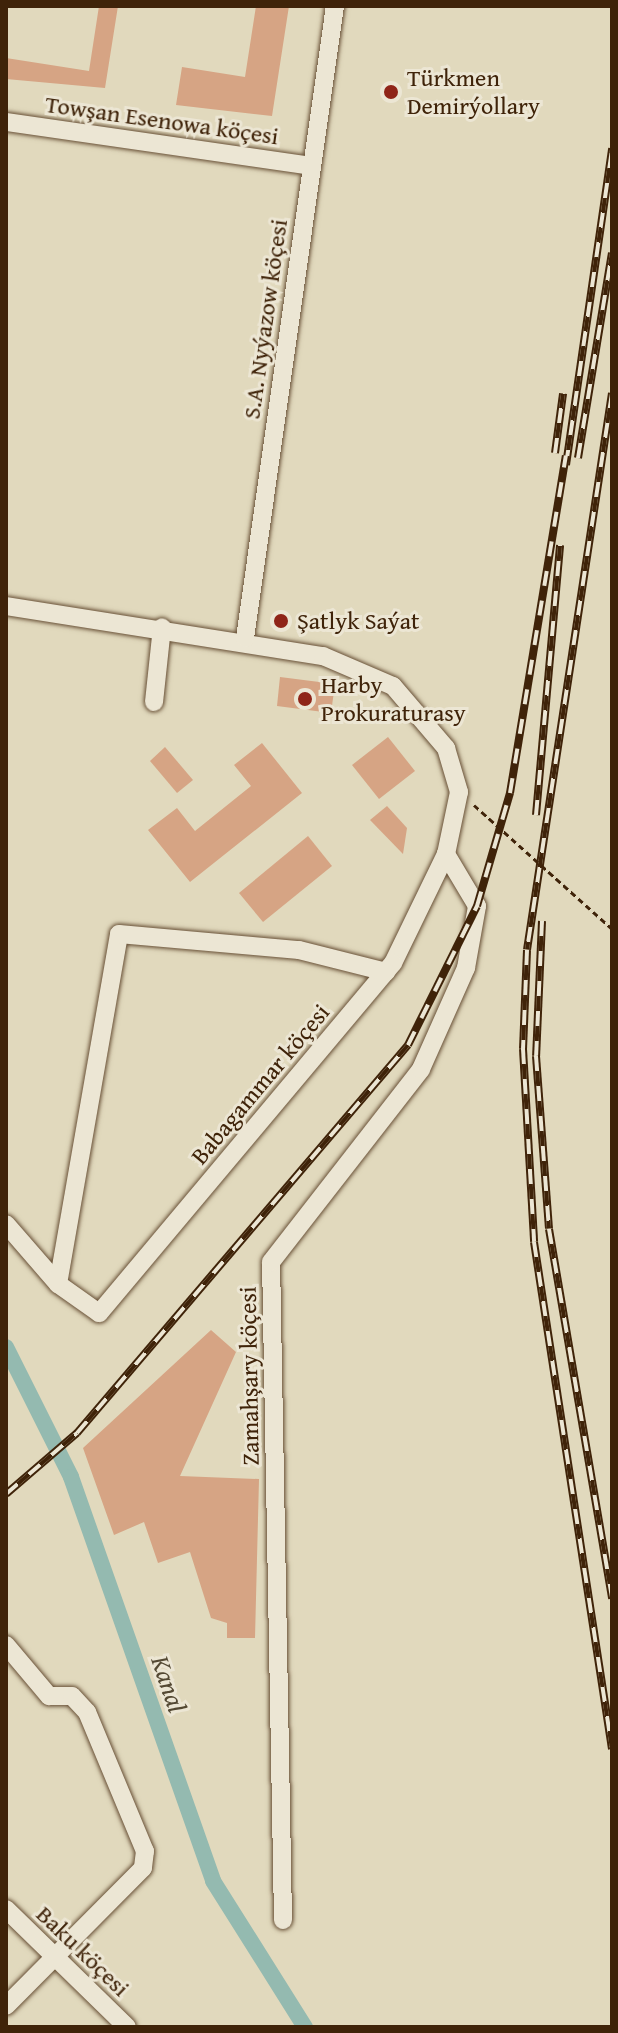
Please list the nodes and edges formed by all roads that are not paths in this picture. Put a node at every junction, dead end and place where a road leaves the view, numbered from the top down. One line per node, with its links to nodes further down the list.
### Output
1 (335, 6): 3 (street, S.A. Nyýazow köçesi)
2 (6, 122): 3 (street, Towşan Esenowa köçesi)
3 (311, 166): 6 (street, S.A. Nyýazow köçesi)
4 (6, 606): 5 (street)
5 (162, 627): 6 (street); 7 (street)
6 (245, 638): 8 (street, Babagammar köçesi)
7 (154, 702)
8 (446, 854): 9 (street, Babagammar köçesi); 14 (street, Zamahşary köçesi)
9 (386, 972): 11 (street, Babagammar köçesi); 11 (street)
10 (6, 1224): 11 (street, Babagammar köçesi)
11 (58, 1284)
12 (6, 1645): 15 (street)
13 (6, 1909): 15 (street, Baku köçesi)
14 (283, 1920)
15 (53, 1957): 16 (street); 17 (street, Baku köçesi)
16 (6, 2006)
17 (127, 2027)

